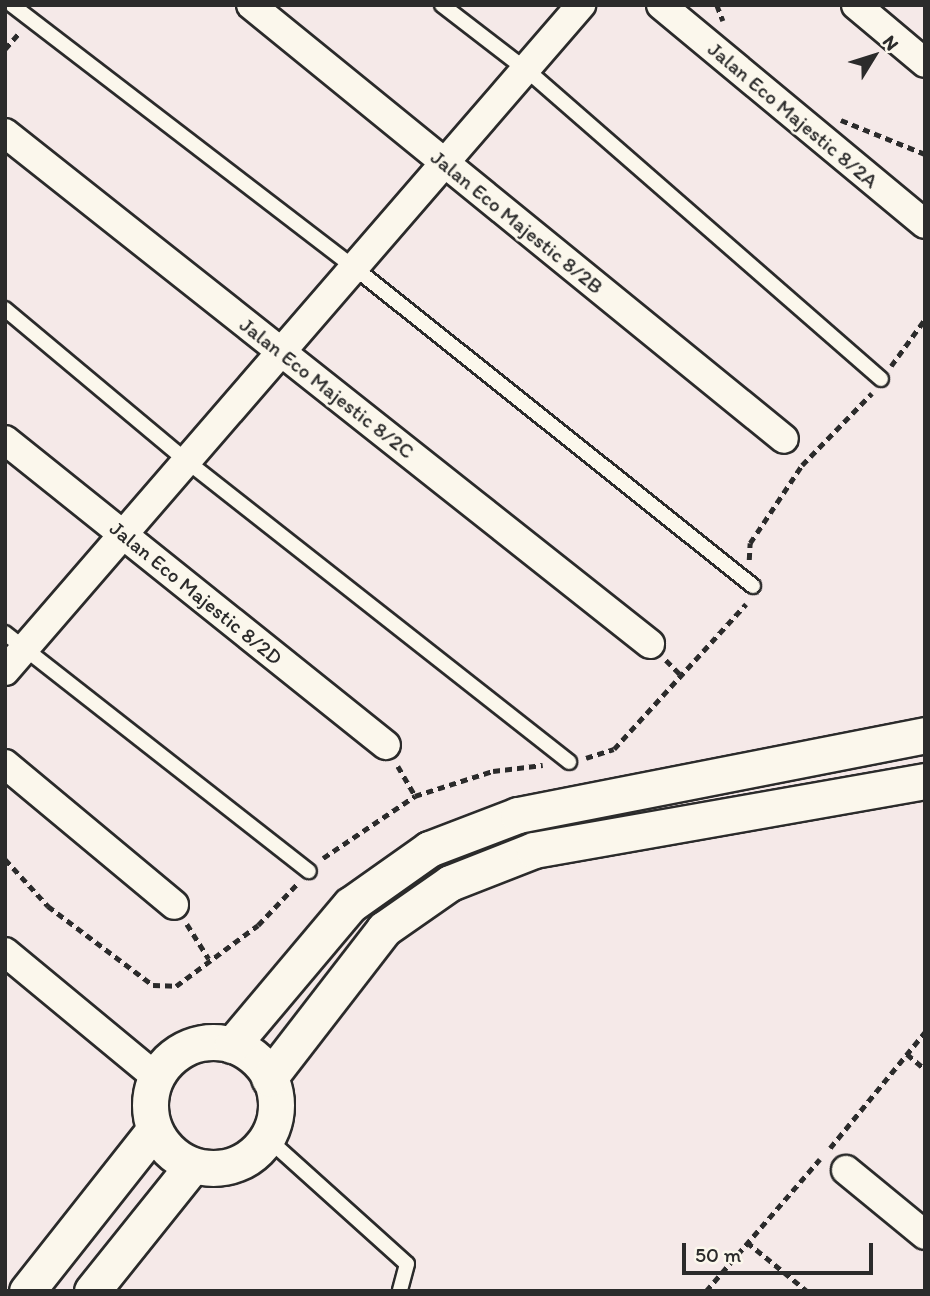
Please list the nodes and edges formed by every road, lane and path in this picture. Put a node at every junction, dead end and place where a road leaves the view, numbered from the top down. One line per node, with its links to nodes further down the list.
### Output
1 (12, 5): 12 (lane)
2 (250, 5): 10 (street, Jalan Eco Majestic 8/2B)
3 (442, 5): 8 (lane)
4 (581, 5): 8 (street)
5 (661, 5): 11 (street, Jalan Eco Majestic 8/2A)
6 (856, 5): 7 (street)
7 (925, 63)
8 (528, 72): 10 (street); 16 (lane)
9 (5, 133): 15 (street, Jalan Eco Majestic 8/2C)
10 (447, 165): 12 (street); 17 (street, Jalan Eco Majestic 8/2B)
11 (925, 224)
12 (356, 269): 15 (street); 21 (lane)
13 (5, 309): 19 (lane)
14 (925, 319): 16 (path)
15 (283, 353): 19 (street); 23 (street, Jalan Eco Majestic 8/2C)
16 (881, 379): 21 (path)
17 (784, 439)
18 (5, 440): 20 (street, Jalan Eco Majestic 8/2D)
19 (188, 462): 20 (street); 27 (lane)
20 (124, 536): 22 (street); 26 (street, Jalan Eco Majestic 8/2D)
21 (753, 586): 27 (path)
22 (15, 641): 24 (street); 32 (lane)
23 (650, 644)
24 (5, 671)
25 (925, 735): 37 (street)
26 (386, 745): 30 (path)
27 (569, 762): 30 (path)
28 (5, 764): 33 (street)
29 (925, 781): 41 (street)
30 (415, 796): 32 (path)
31 (5, 859): 35 (path)
32 (309, 871): 35 (path)
33 (174, 905): 35 (path)
34 (5, 952): 40 (street)
35 (209, 959)
36 (925, 1032): 38 (path)
37 (232, 1045): 40 (street); 41 (street)
38 (907, 1054): 39 (path); 44 (path)
39 (925, 1069)
40 (156, 1077): 42 (street)
41 (270, 1078): 43 (street)
42 (154, 1130): 45 (street); 48 (street)
43 (267, 1138): 45 (street); 50 (lane)
44 (836, 1161): 46 (street); 47 (path)
45 (193, 1165): 49 (street)
46 (925, 1235)
47 (747, 1242): 51 (path); 52 (path)
48 (27, 1291)
49 (92, 1291)
50 (400, 1291)
51 (706, 1291)
52 (807, 1291)

